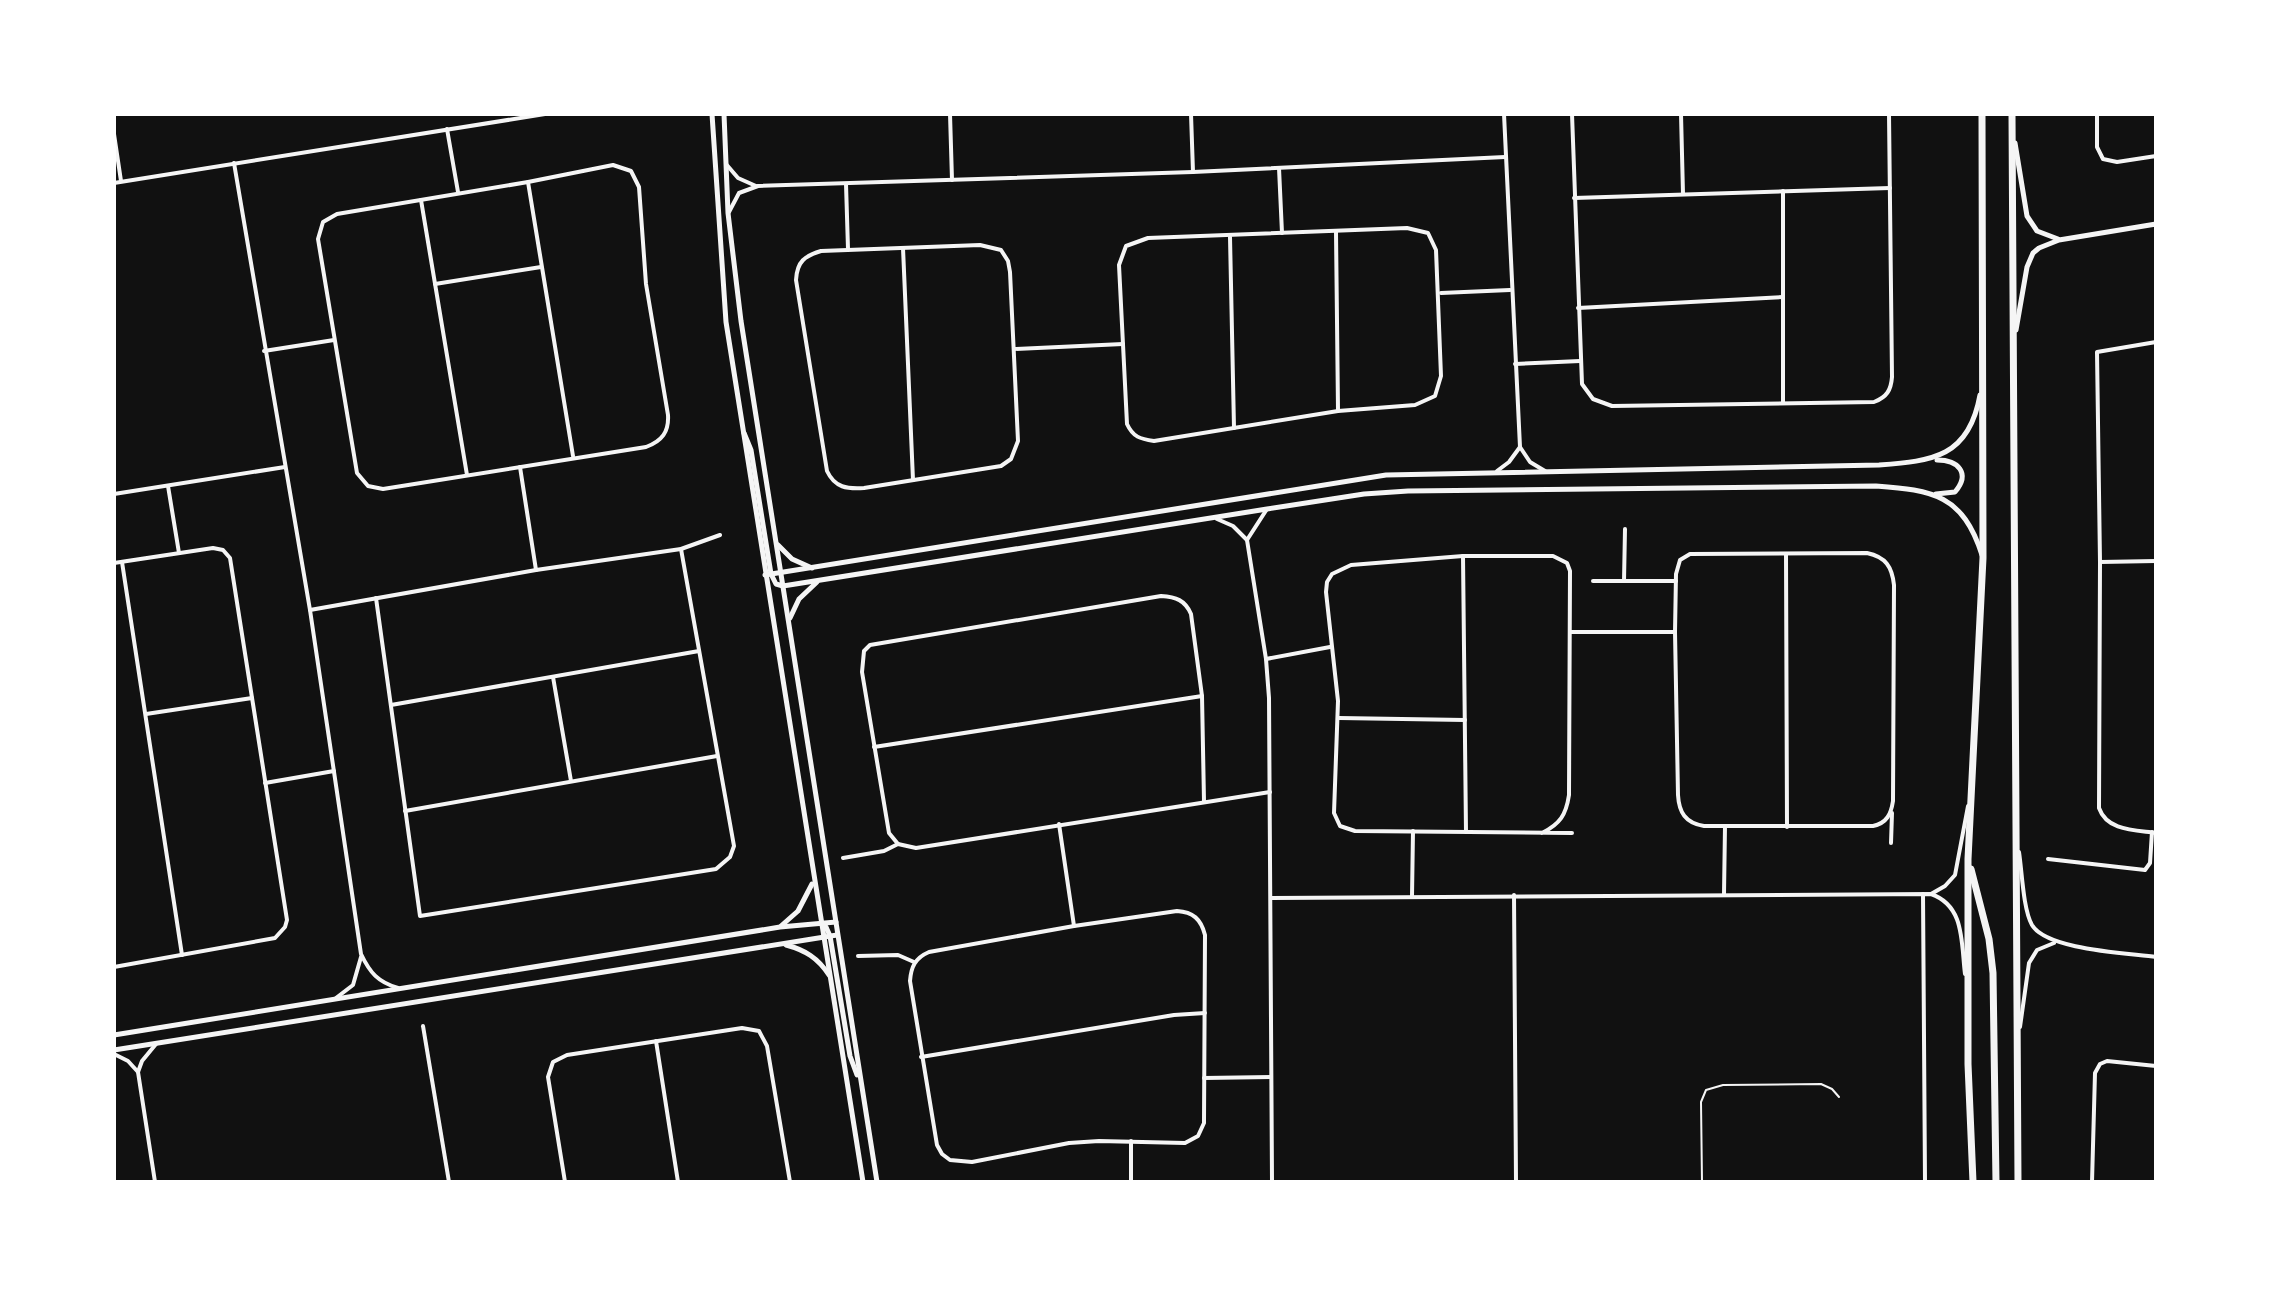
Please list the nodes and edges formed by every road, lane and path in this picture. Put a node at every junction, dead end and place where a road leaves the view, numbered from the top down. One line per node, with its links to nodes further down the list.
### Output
1 (545, 114): 14 (street)
2 (724, 114): 22 (street)
3 (806, 114): 4 (street)
4 (848, 114)
5 (950, 114): 25 (street)
6 (1191, 114): 24 (street)
7 (1504, 114): 20 (street)
8 (1572, 114): 35 (street)
9 (1681, 114): 34 (street)
10 (1889, 114): 31 (street)
11 (1982, 114): 59 (main road)
12 (2012, 114): 16 (main road)
13 (2097, 114): 19 (street)
14 (537, 115): 17 (street)
15 (711, 115): 93 (street)
16 (2012, 126): 42 (street); 54 (main road)
17 (447, 129): 21 (street); 33 (street)
18 (114, 134): 26 (street)
19 (2156, 156)
20 (1505, 157): 23 (street); 47 (street)
21 (234, 163): 26 (street); 56 (street)
22 (726, 164): 30 (street); 37 (street)
23 (1279, 168): 24 (street); 40 (street)
24 (1193, 172): 25 (street)
25 (952, 180): 29 (street)
26 (121, 181): 28 (street)
27 (528, 182): 33 (street); 45 (street); 64 (street)
28 (114, 183)
29 (846, 184): 30 (street); 44 (street)
30 (758, 186): 37 (street)
31 (1890, 188): 32 (street); 60 (street)
32 (1783, 191): 34 (street); 49 (street)
33 (458, 192): 36 (street)
34 (1683, 194): 35 (street)
35 (1574, 198): 50 (street)
36 (421, 200): 46 (street); 51 (street)
37 (728, 213): 80 (street)
38 (2156, 224): 42 (street)
39 (1336, 232): 40 (street); 48 (street); 61 (street)
40 (1282, 234): 41 (street)
41 (1230, 237): 53 (street); 62 (street)
42 (2059, 240): 54 (street)
43 (903, 248): 44 (street); 55 (street); 71 (street)
44 (848, 249): 71 (street)
45 (541, 267): 46 (street); 64 (street)
46 (435, 284): 70 (street)
47 (1510, 290): 48 (street); 58 (street)
48 (1440, 293): 61 (street)
49 (1783, 297): 50 (street); 60 (street)
50 (1578, 308): 57 (street)
51 (334, 340): 56 (street); 70 (street)
52 (2156, 342): 88 (street)
53 (1123, 344): 55 (street); 62 (street)
54 (2013, 344): 129 (main road)
55 (1014, 349): 71 (street)
56 (264, 351): 66 (street)
57 (1580, 361): 58 (street); 60 (street)
58 (1515, 364): 63 (street)
59 (1983, 375): 65 (street); 85 (main road)
60 (1783, 403)
61 (1338, 411): 62 (street)
62 (1234, 428)
63 (1520, 447): 68 (street); 69 (street)
64 (573, 457): 67 (street)
65 (1932, 460): 68 (street); 73 (street)
66 (285, 467): 72 (street); 100 (street)
67 (520, 467): 70 (street); 91 (street)
68 (1545, 471): 69 (street)
69 (1496, 472): 90 (street)
70 (467, 475)
71 (913, 480)
72 (168, 486): 74 (street); 82 (street)
73 (1929, 492): 75 (street); 85 (street)
74 (114, 494)
75 (1267, 509): 76 (street); 79 (street)
76 (1215, 518): 79 (street); 94 (street)
77 (1625, 529): 96 (street)
78 (720, 535): 81 (street)
79 (1247, 540): 106 (street)
80 (776, 543): 90 (street); 92 (street)
81 (681, 549): 91 (street); 105 (street)
82 (179, 553): 87 (street); 109 (street)
83 (1786, 554): 97 (street); 123 (street); 126 (street)
84 (1463, 556): 102 (street); 104 (street); 113 (street)
85 (1983, 558): 119 (main road)
86 (2156, 561): 88 (street)
87 (122, 562): 89 (street); 111 (street)
88 (2100, 562): 130 (street)
89 (114, 563)
90 (813, 568): 92 (street)
91 (536, 570): 99 (street)
92 (781, 572): 93 (street); 98 (street)
93 (768, 574): 98 (street); 138 (street)
94 (818, 581): 98 (street); 101 (street)
95 (1593, 581): 96 (street)
96 (1624, 581): 97 (street)
97 (1676, 581): 103 (street)
98 (783, 586): 101 (street)
99 (376, 598): 100 (street); 110 (street)
100 (310, 610): 116 (street)
101 (789, 622): 145 (street)
102 (1570, 632): 103 (street); 131 (street)
103 (1675, 632): 125 (street)
104 (1330, 647): 106 (street); 112 (street)
105 (699, 651): 107 (street); 115 (street)
106 (1266, 659): 120 (street)
107 (553, 677): 110 (street); 117 (street)
108 (1202, 696): 114 (street); 114 (street); 121 (street)
109 (252, 698): 111 (street); 118 (street)
110 (391, 705): 122 (street)
111 (146, 714): 153 (street)
112 (1338, 718): 113 (street); 127 (street)
113 (1465, 720): 128 (street)
114 (874, 747): 134 (street)
115 (717, 756): 117 (street); 122 (street)
116 (334, 771): 118 (street); 152 (street)
117 (571, 781): 122 (street)
118 (265, 783): 153 (street)
119 (1973, 783): 136 (main road); 141 (street)
120 (1270, 792): 121 (street); 144 (street)
121 (1204, 801): 124 (street)
122 (405, 811)
123 (1892, 811): 126 (street); 133 (street)
124 (1059, 824): 134 (street); 147 (street)
125 (1725, 826): 126 (street); 139 (street)
126 (1787, 827)
127 (1413, 831): 128 (street); 143 (street)
128 (1466, 832): 131 (street)
129 (2016, 832): 150 (street); 167 (main road)
130 (2154, 832): 137 (street)
131 (1542, 833): 132 (street)
132 (1572, 833)
133 (1891, 843)
134 (898, 844): 135 (street)
135 (843, 858)
136 (1968, 859): 161 (main road); 190 (main road)
137 (2048, 859)
138 (814, 879): 146 (street); 148 (street)
139 (1724, 894): 140 (street); 142 (street)
140 (1923, 894): 141 (street); 188 (street)
141 (1931, 894): 161 (street)
142 (1514, 895): 143 (street); 186 (street)
143 (1412, 896): 144 (street)
144 (1271, 898): 172 (street)
145 (836, 922): 146 (street); 149 (street)
146 (821, 924): 148 (street); 149 (street)
147 (1074, 926): 156 (street); 162 (street)
148 (780, 927): 159 (street)
149 (830, 936): 151 (street); 158 (street); 183 (street)
150 (2057, 942): 155 (street); 167 (street)
151 (782, 943): 158 (street); 166 (street)
152 (361, 954): 159 (street); 160 (street)
153 (182, 955): 157 (street)
154 (858, 956): 156 (street)
155 (2156, 957)
156 (914, 962): 169 (street)
157 (114, 967)
158 (830, 976): 182 (street)
159 (400, 989): 160 (street)
160 (332, 1000): 164 (street)
161 (1968, 1000): 189 (main road)
162 (1205, 1013): 169 (street); 173 (street)
163 (423, 1026): 177 (street)
164 (114, 1035)
165 (656, 1041): 178 (street); 180 (street); 181 (street)
166 (156, 1043): 168 (street); 171 (street)
167 (2018, 1048): 191 (main road)
168 (114, 1052): 171 (street)
169 (921, 1057): 175 (street)
170 (2156, 1066): 192 (street)
171 (138, 1072): 176 (street)
172 (1271, 1077): 173 (street); 185 (street)
173 (1204, 1078): 175 (street)
174 (1839, 1097): 187 (lane)
175 (1131, 1141): 184 (street)
176 (155, 1182)
177 (449, 1182)
178 (565, 1182)
179 (671, 1182): 180 (street)
180 (678, 1182)
181 (790, 1182)
182 (863, 1182)
183 (877, 1182)
184 (1131, 1182)
185 (1272, 1182)
186 (1516, 1182)
187 (1702, 1182)
188 (1925, 1182)
189 (1973, 1182)
190 (1996, 1182)
191 (2018, 1182)
192 (2092, 1182)

